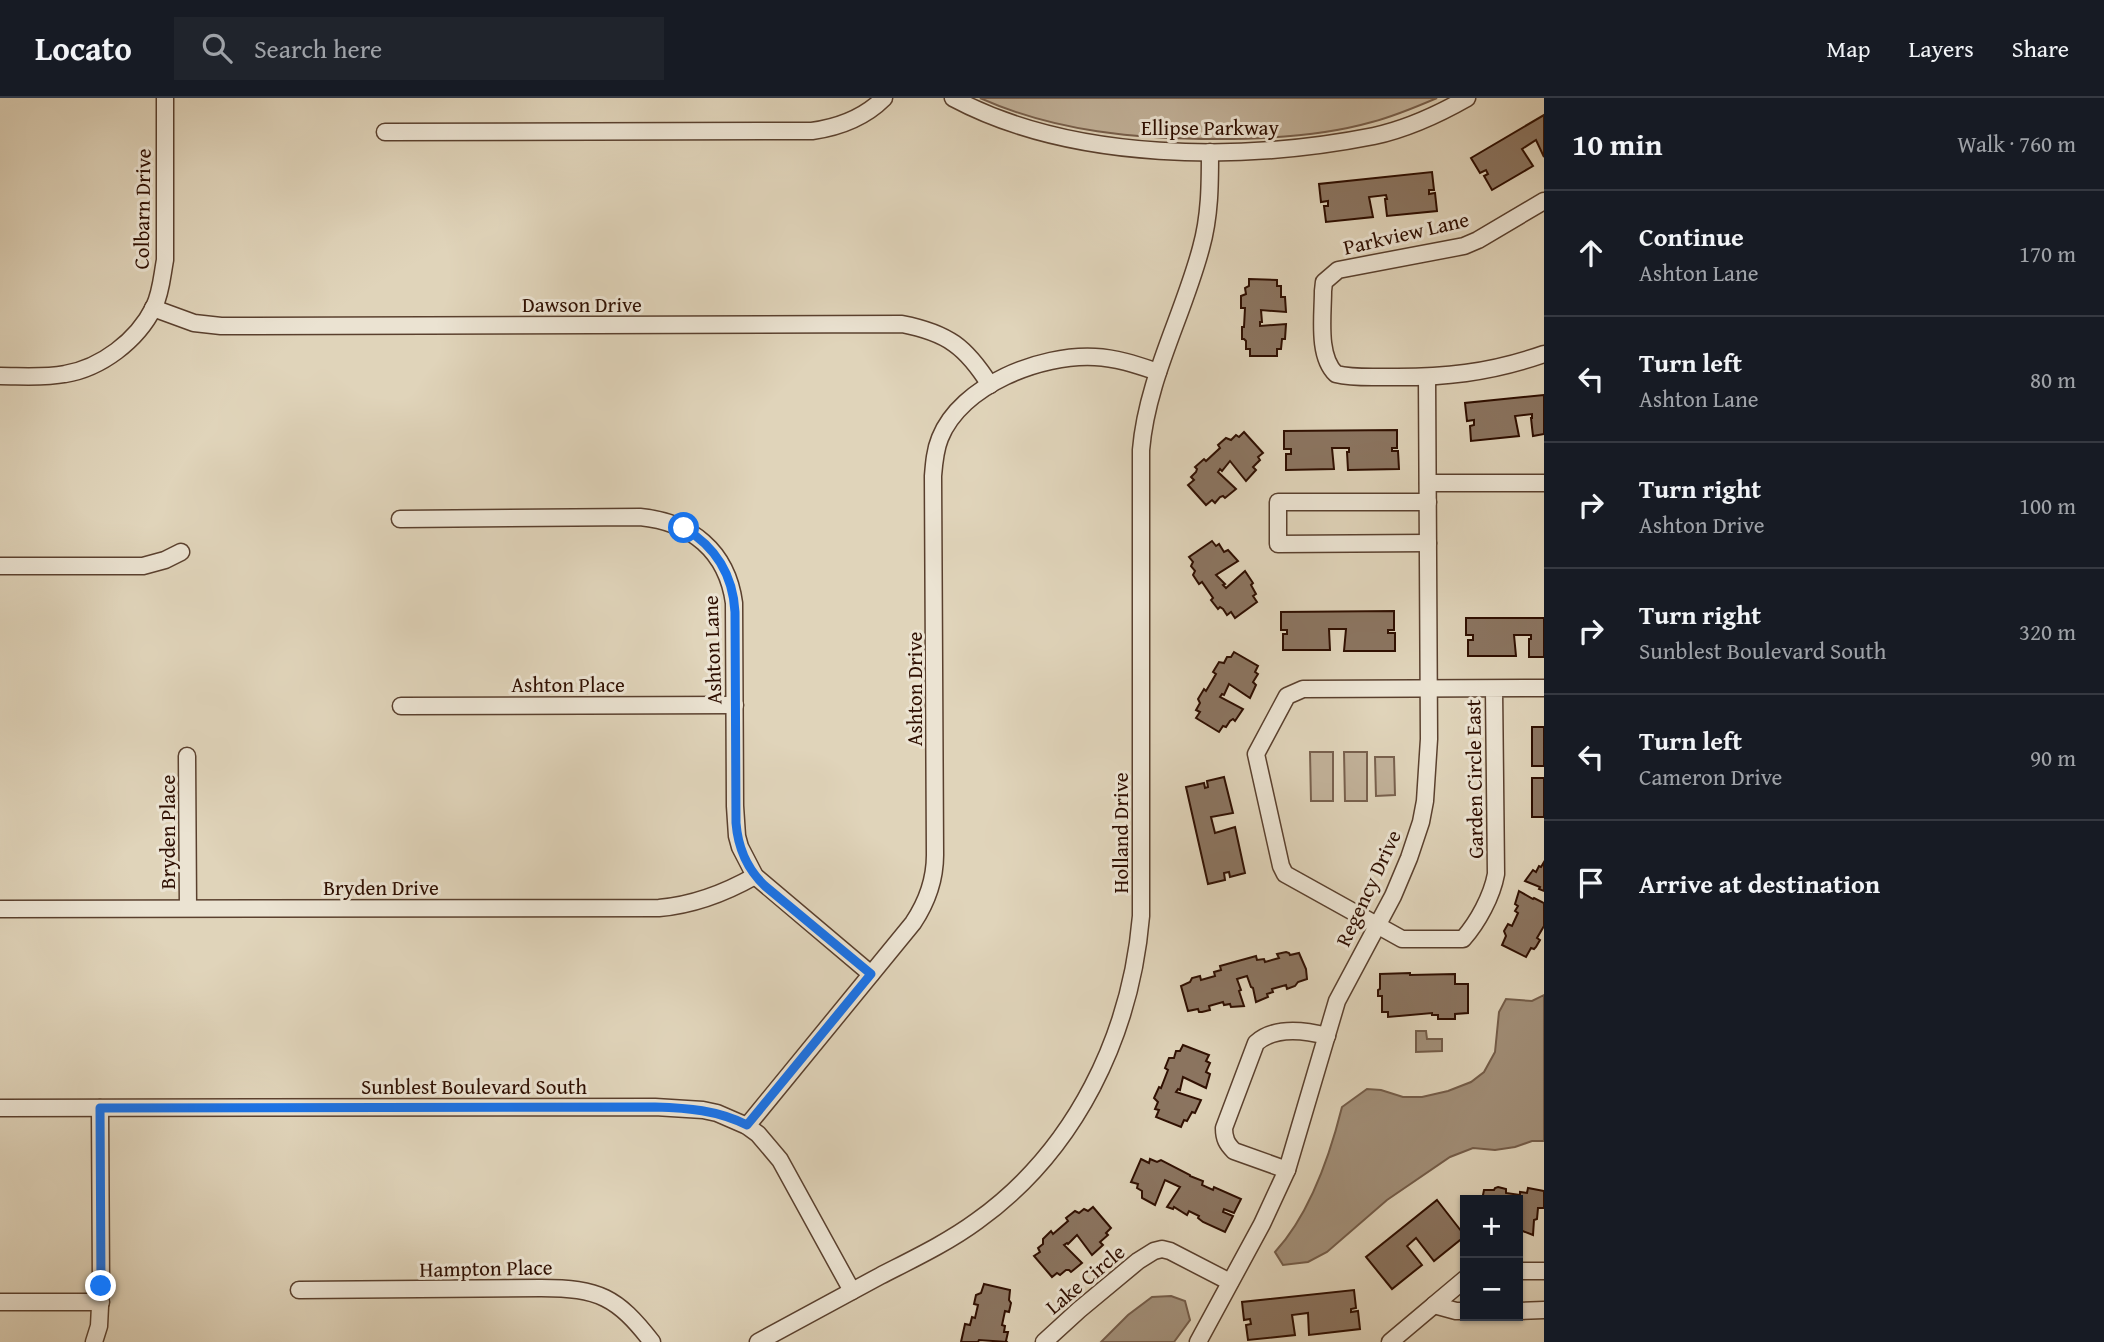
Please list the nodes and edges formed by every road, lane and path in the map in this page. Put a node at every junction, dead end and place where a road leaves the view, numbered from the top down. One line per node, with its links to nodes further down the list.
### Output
1 (164, 98): 8 (street, Colbarn Drive)
2 (884, 98): 5 (street)
3 (953, 98): 6 (street, Ellipse Parkway)
4 (1467, 98): 6 (street, Ellipse Parkway)
5 (385, 132)
6 (1210, 152): 10 (street, Holland Drive)
7 (1544, 201): 12 (street, Parkview Lane)
8 (153, 308): 11 (street, Colbarn Drive); 13 (street, Dawson Drive)
9 (1544, 354): 12 (street)
10 (1158, 372): 13 (street, Ashton Drive); 42 (street, Holland Drive)
11 (0, 376)
12 (1427, 377): 14 (street, Regency Drive)
13 (990, 385): 31 (street, Ashton Drive)
14 (1428, 483): 15 (street); 16 (street, Regency Drive)
15 (1544, 483)
16 (1428, 502): 18 (street, Regency Drive); 18 (street)
17 (400, 519): 24 (street, Ashton Lane)
18 (1428, 543): 22 (street, Regency Drive)
19 (181, 552): 20 (street)
20 (0, 566)
21 (1544, 688): 23 (street, Garden Circle East)
22 (1429, 689): 23 (street, Garden Circle East); 30 (street, Regency Drive); 30 (street, Garden Circle East)
23 (1494, 689): 30 (street, Garden Circle East)
24 (735, 705): 25 (street, Ashton Place); 27 (street, Ashton Lane)
25 (401, 706)
26 (187, 756): 28 (street, Bryden Place)
27 (755, 876): 28 (street, Bryden Drive); 31 (street, Ashton Lane)
28 (188, 908): 29 (street, Bryden Drive)
29 (0, 909)
30 (1377, 926): 32 (street, Regency Drive)
31 (871, 974): 35 (street, Ashton Drive)
32 (1327, 1036): 36 (street, Regency Drive); 36 (street)
33 (0, 1108): 34 (street, Sunblest Boulevard South)
34 (100, 1108): 35 (street, Sunblest Boulevard South); 44 (street)
35 (747, 1125): 42 (street, Sunblest Boulevard South)
36 (1287, 1171): 39 (street, Regency Drive)
37 (1523, 1271): 38 (street)
38 (1544, 1271)
39 (1230, 1282): 52 (street, Lake Circle); 53 (street, Regency Drive)
40 (1460, 1283): 45 (street)
41 (299, 1290): 50 (street, Hampton Place)
42 (852, 1291): 51 (street, Holland Drive)
43 (0, 1302): 44 (street)
44 (101, 1302): 49 (street)
45 (1434, 1305): 47 (street); 54 (street)
46 (1544, 1310): 48 (street)
47 (1460, 1311)
48 (1523, 1311)
49 (94, 1342)
50 (652, 1342)
51 (758, 1342)
52 (1044, 1342)
53 (1198, 1342)
54 (1390, 1342)

